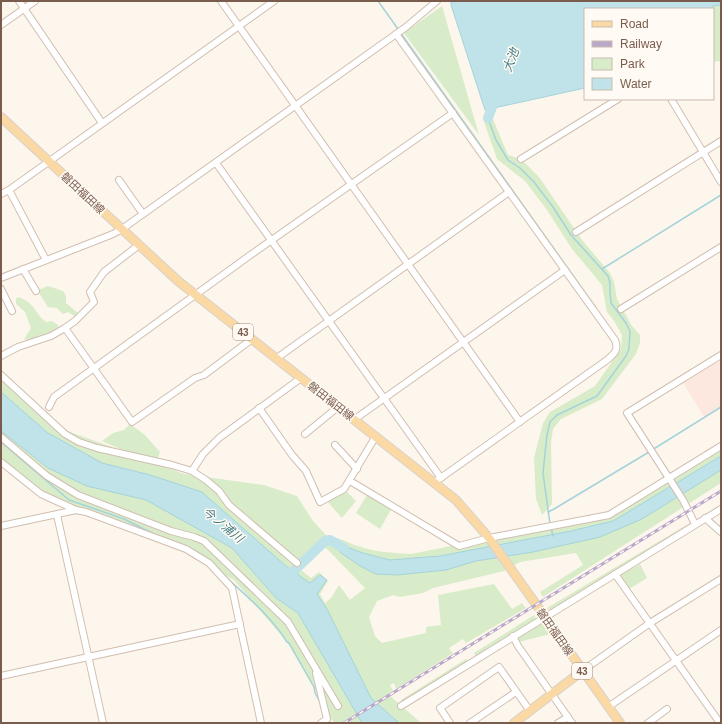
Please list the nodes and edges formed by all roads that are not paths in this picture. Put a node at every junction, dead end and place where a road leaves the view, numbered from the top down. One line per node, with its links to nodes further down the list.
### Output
1 (19, 1): 6 (street)
2 (35, 1): 6 (street)
3 (221, 1): 8 (street)
4 (274, 1): 8 (street)
5 (437, 1): 9 (street)
6 (24, 9): 7 (street); 15 (street)
7 (1, 25)
8 (239, 26): 12 (street); 15 (street)
9 (396, 34): 12 (street); 13 (street)
10 (616, 100): 18 (street)
11 (672, 100): 17 (street)
12 (295, 106): 20 (street); 23 (street)
13 (453, 114): 23 (street); 25 (street)
14 (1, 117): 19 (main road, 磐田福田線 / 43)
15 (102, 123): 19 (street)
16 (721, 141): 17 (street)
17 (703, 152): 22 (street); 29 (street)
18 (522, 159)
19 (49, 161): 24 (street); 28 (main road, 磐田福田線 / 43)
20 (216, 163): 27 (street); 30 (street)
21 (119, 180): 27 (street)
22 (721, 182)
23 (351, 186): 30 (street); 34 (street)
24 (9, 190): 26 (street); 33 (street)
25 (509, 192): 34 (street); 36 (street)
26 (1, 194)
27 (143, 214): 28 (street)
28 (122, 229): 31 (main road, 磐田福田線 / 43); 33 (street)
29 (576, 232)
30 (272, 240): 40 (street); 43 (street)
31 (140, 245): 40 (main road, 磐田福田線 / 43); 44 (street)
32 (721, 247): 41 (street)
33 (46, 260): 35 (street)
34 (407, 265): 43 (street); 46 (street)
35 (23, 269): 37 (street); 39 (street)
36 (565, 270): 46 (street); 58 (street)
37 (1, 278)
38 (1, 289): 42 (street)
39 (36, 291)
40 (196, 295): 45 (main road, 磐田福田線 / 43); 50 (street)
41 (621, 309)
42 (12, 312)
43 (329, 320): 49 (street); 53 (street)
44 (65, 328): 48 (street); 50 (street)
45 (252, 338): 49 (main road, 磐田福田線 / 43); 50 (street)
46 (463, 342): 53 (street); 58 (street)
47 (721, 355): 67 (street)
48 (1, 356)
49 (277, 358): 52 (main road, 磐田福田線 / 43)
50 (94, 368): 54 (street)
51 (1, 375): 66 (street)
52 (301, 378): 55 (main road, 磐田福田線 / 43); 56 (street)
53 (385, 399): 57 (street); 68 (street)
54 (49, 407)
55 (338, 407): 57 (main road, 磐田福田線 / 43); 59 (street)
56 (259, 408): 66 (street); 69 (street)
57 (354, 420): 60 (main road, 磐田福田線 / 43)
58 (520, 422): 68 (street)
59 (305, 434)
60 (376, 436): 65 (street); 68 (main road, 磐田福田線 / 43)
61 (1, 437): 88 (street)
62 (335, 445): 65 (street)
63 (721, 446): 67 (street)
64 (1, 462): 71 (street)
65 (357, 469): 69 (street)
66 (192, 471): 78 (street)
67 (670, 479): 74 (street); 77 (street)
68 (438, 480): 77 (main road, 磐田福田線 / 43)
69 (350, 481): 77 (street)
70 (721, 509): 73 (street)
71 (76, 510): 72 (street); 83 (street)
72 (58, 514): 75 (street); 86 (street)
73 (705, 518): 74 (street); 76 (street)
74 (695, 524): 79 (street)
75 (1, 526)
76 (721, 532)
77 (489, 539): 81 (main road, 磐田福田線 / 43)
78 (297, 563)
79 (616, 574): 81 (street); 82 (street)
80 (721, 579): 82 (street)
81 (546, 618): 85 (street); 89 (main road, 磐田福田線 / 43)
82 (650, 623): 87 (street); 89 (street)
83 (240, 624): 86 (street); 102 (street)
84 (721, 630): 87 (street)
85 (513, 636): 92 (street); 94 (street)
86 (88, 658): 90 (street); 101 (street)
87 (676, 661): 95 (street); 110 (street)
88 (314, 666): 93 (street); 99 (street)
89 (582, 671): 92 (main road); 95 (main road, 磐田福田線 / 43)
90 (1, 676)
91 (516, 692): 97 (street); 104 (street); 105 (street)
92 (552, 694): 97 (main road); 98 (street)
93 (338, 706)
94 (401, 706)
95 (608, 707): 108 (main road, 磐田福田線 / 43)
96 (667, 709): 109 (street)
97 (530, 711): 100 (main road)
98 (568, 717): 106 (street); 107 (street)
99 (328, 721): 103 (street)
100 (516, 722)
101 (102, 723)
102 (261, 723)
103 (320, 723)
104 (450, 723)
105 (470, 723)
106 (558, 723)
107 (572, 723)
108 (620, 723)
109 (648, 723)
110 (720, 723)

